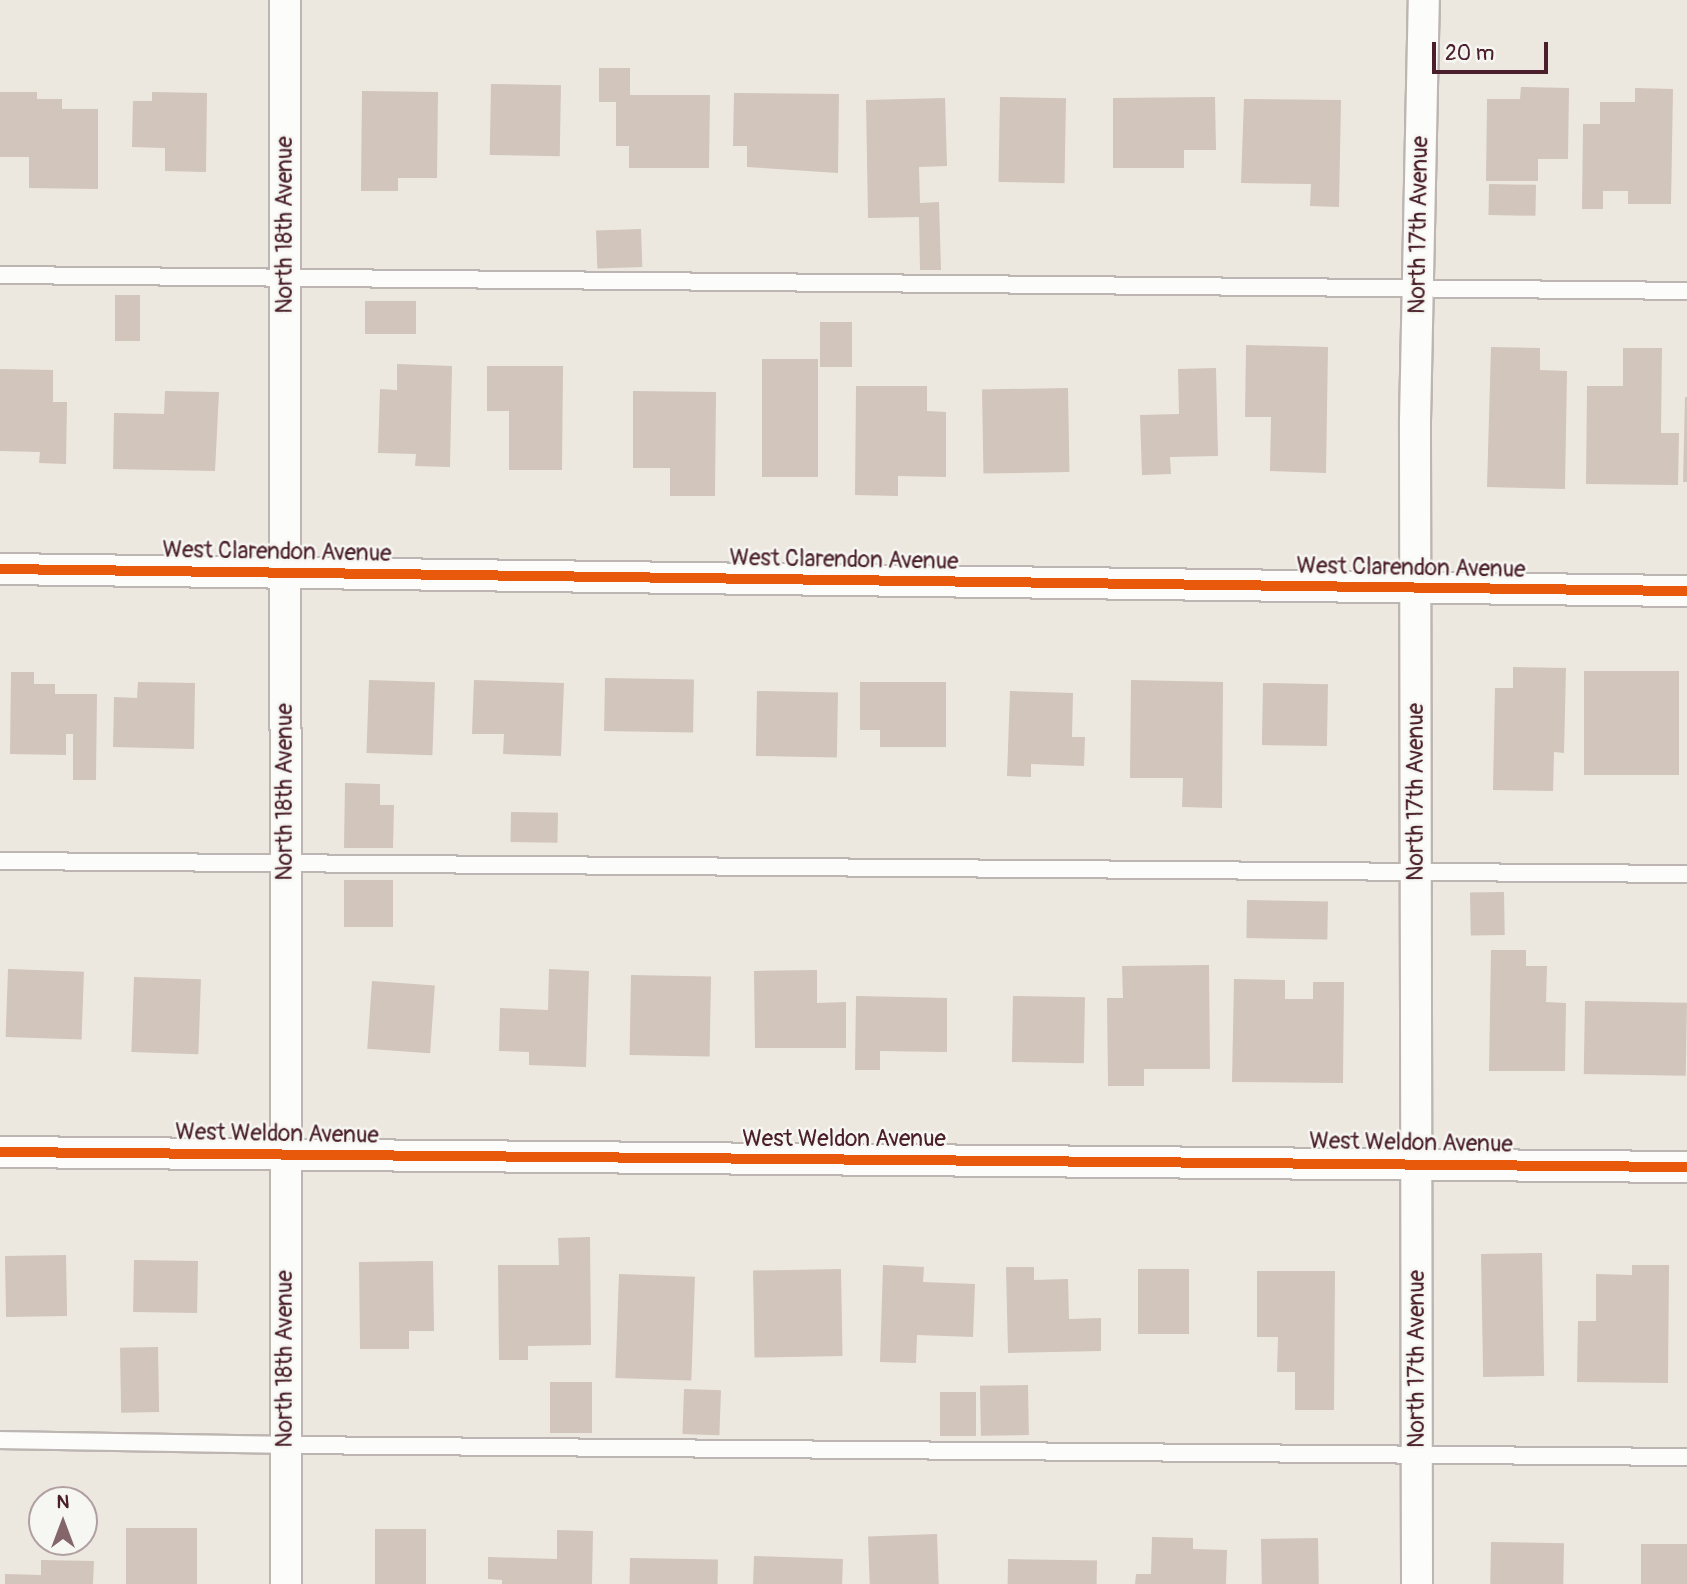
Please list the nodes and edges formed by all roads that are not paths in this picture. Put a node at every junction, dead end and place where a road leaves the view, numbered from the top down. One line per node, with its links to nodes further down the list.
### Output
1 (285, 0): 4 (street, North 18th Avenue)
2 (1424, 0): 5 (street, North 17th Avenue)
3 (0, 275): 4 (lane)
4 (285, 279): 5 (lane); 8 (street, North 18th Avenue)
5 (1418, 289): 6 (lane); 9 (street, North 17th Avenue)
6 (1687, 291)
7 (0, 569): 8 (street, West Clarendon Avenue)
8 (285, 573): 9 (street, West Clarendon Avenue); 12 (street, North 18th Avenue)
9 (1418, 589): 10 (street, West Clarendon Avenue); 13 (street, North 17th Avenue)
10 (1687, 591)
11 (0, 861): 12 (lane)
12 (285, 863): 13 (lane); 16 (street, North 18th Avenue)
13 (1415, 871): 14 (lane); 17 (street, North 17th Avenue)
14 (1687, 874)
15 (0, 1152): 16 (street, West Weldon Avenue)
16 (285, 1155): 17 (street, West Weldon Avenue); 20 (street, North 18th Avenue)
17 (1418, 1164): 18 (street, West Weldon Avenue); 21 (street, North 17th Avenue)
18 (1687, 1167)
19 (0, 1440): 20 (lane)
20 (285, 1446): 21 (lane); 23 (street, North 18th Avenue)
21 (1417, 1454): 22 (lane); 24 (street, North 17th Avenue)
22 (1687, 1457)
23 (286, 1584)
24 (1417, 1584)

